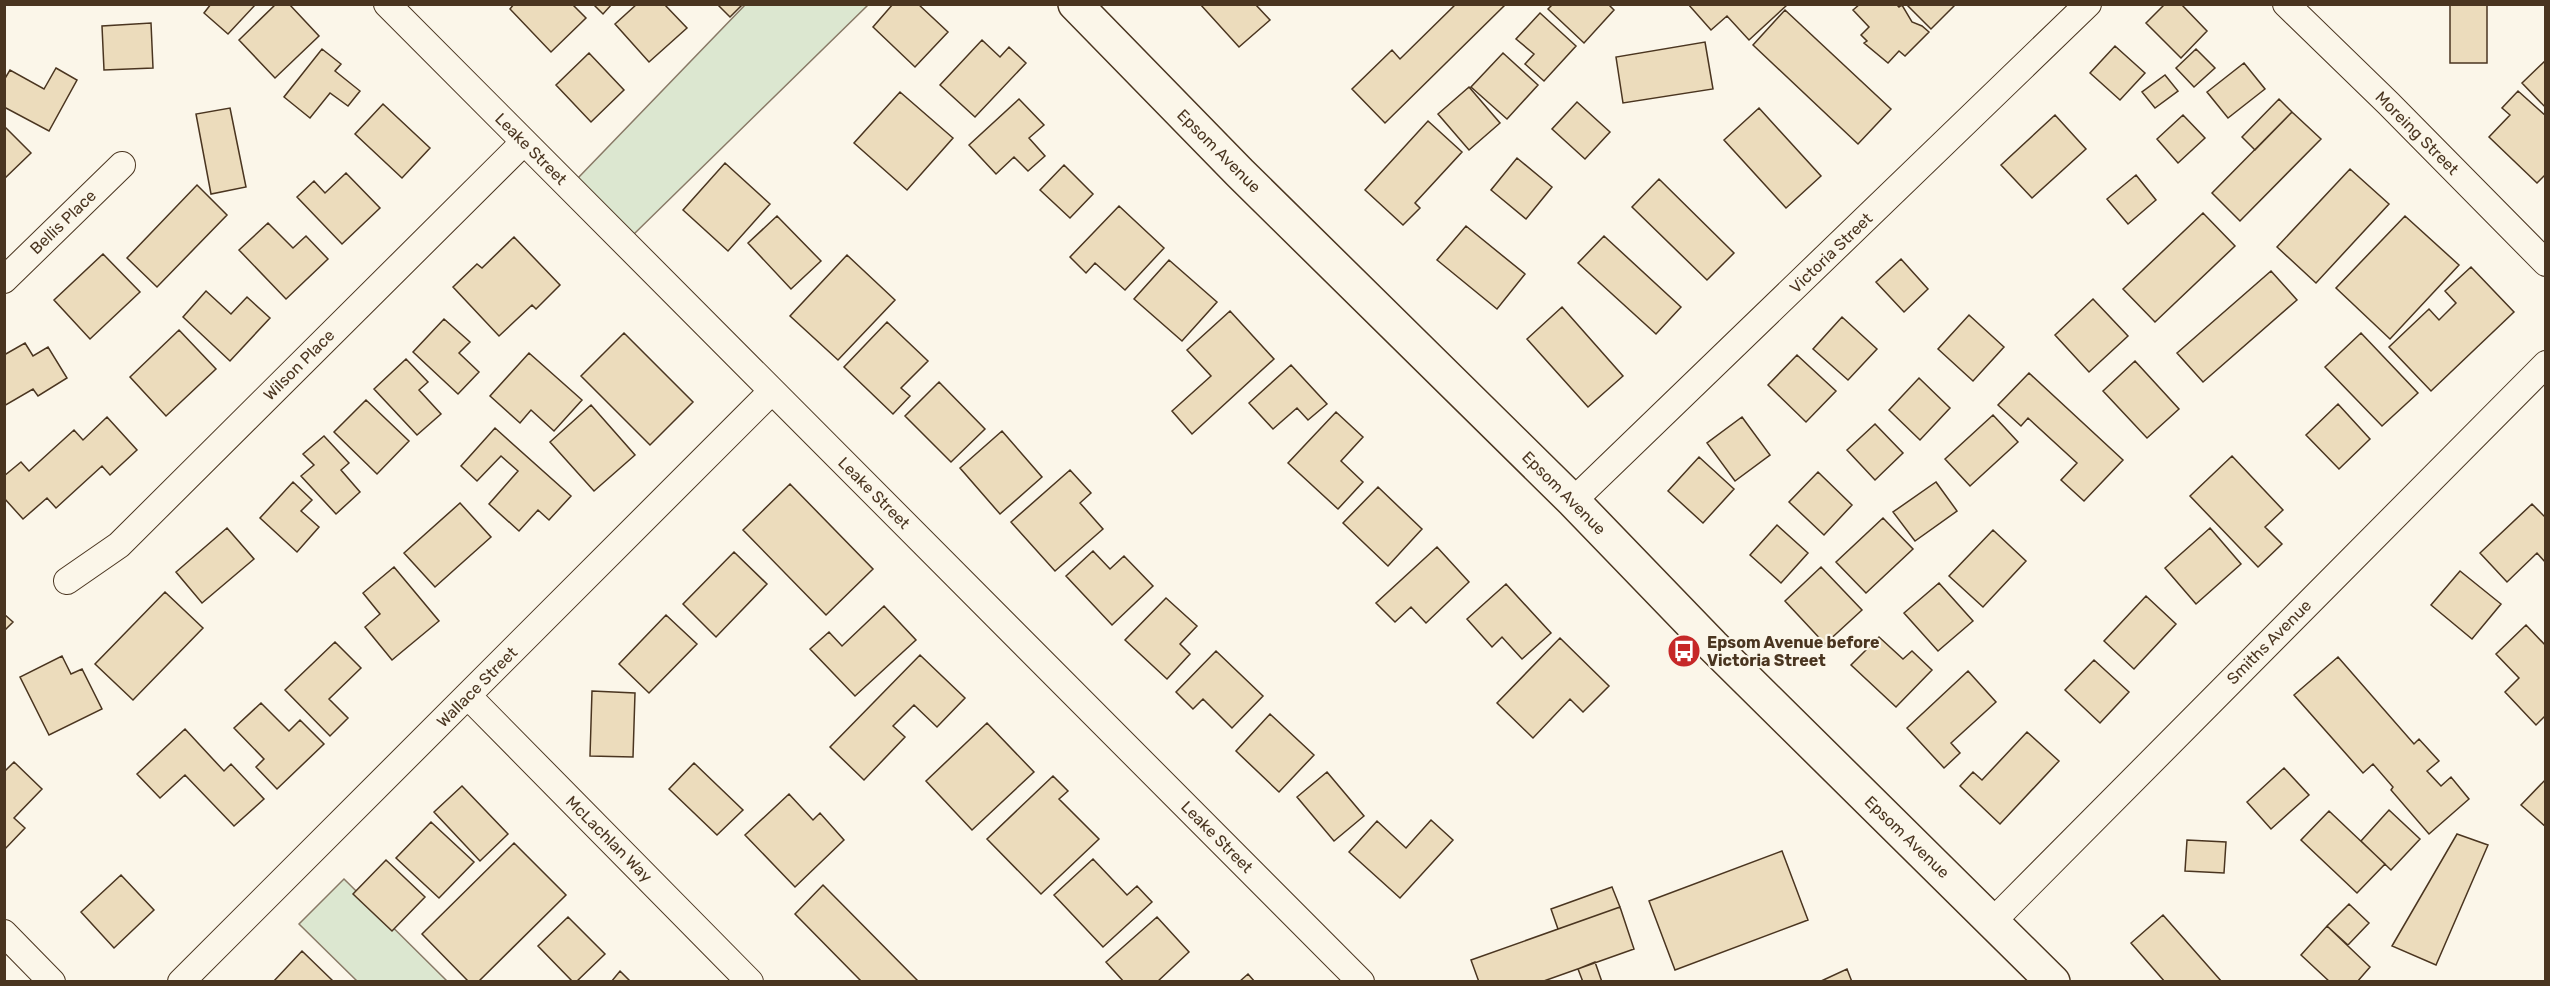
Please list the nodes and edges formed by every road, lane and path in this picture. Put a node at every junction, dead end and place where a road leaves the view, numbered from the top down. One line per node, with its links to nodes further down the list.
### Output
1 (387, 4): 5 (street, Leake Street)
2 (1075, 4): 11 (street, Epsom Avenue)
3 (2088, 4): 11 (street, Victoria Street)
4 (2286, 4): 7 (street, Moreing Street)
5 (524, 142): 10 (street, Leake Street); 12 (street, Wilson Place)
6 (122, 165): 8 (street, Bellis Place)
7 (2542, 251)
8 (4, 280)
9 (2546, 364): 14 (street, Smiths Avenue)
10 (772, 391): 13 (street, Wallace Street); 19 (street, Leake Street)
11 (1573, 501): 14 (street, Epsom Avenue)
12 (67, 581)
13 (468, 696): 17 (street, Wallace Street); 18 (street, McLachlan Way)
14 (1993, 921): 20 (street, Epsom Avenue)
15 (4, 933): 16 (street)
16 (52, 981)
17 (181, 981)
18 (750, 981)
19 (1361, 981)
20 (2054, 981)

